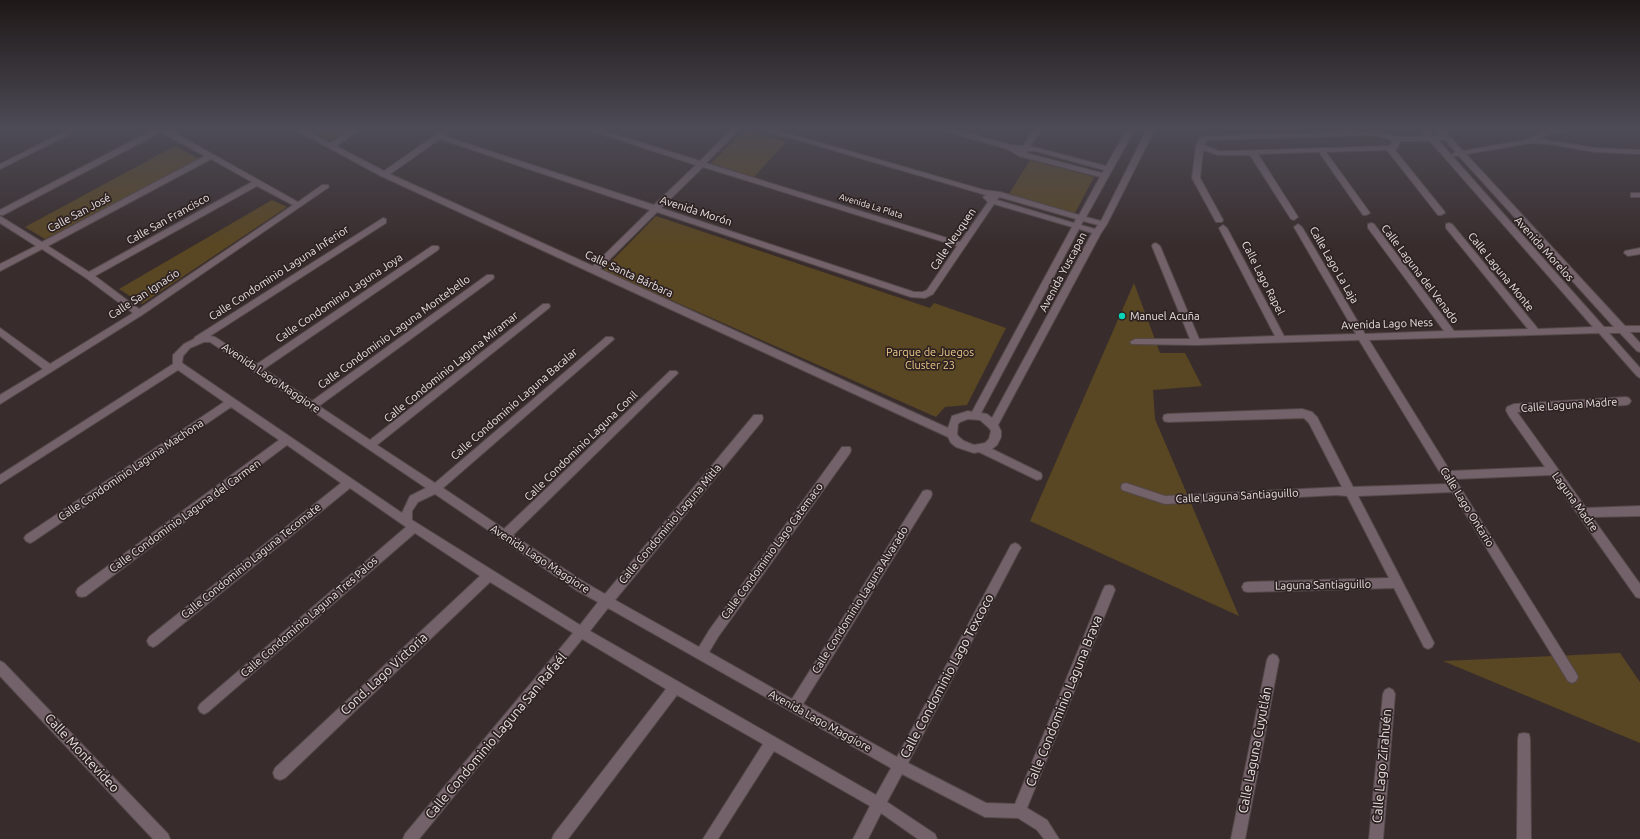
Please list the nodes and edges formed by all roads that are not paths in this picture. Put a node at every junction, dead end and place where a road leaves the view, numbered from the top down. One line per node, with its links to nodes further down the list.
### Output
1 (86, 168): 26 (street)
2 (188, 168): 39 (street, Calle San José)
3 (233, 168): 21 (street)
4 (373, 168): 20 (street, Calle Santa Bárbara)
5 (392, 168): 20 (street)
6 (534, 168): 25 (street, Avenida Morón)
7 (697, 168): 25 (street)
8 (714, 168): 38 (street, Avenida La Plata)
9 (899, 168): 23 (street)
10 (1089, 168): 19 (street)
11 (1110, 168): 19 (street, Avenida Yuscapan)
12 (1131, 168): 33 (street, Avenida Yuscapan)
13 (1197, 168): 59 (street, Calle Lago Rapel)
14 (1263, 168): 29 (street)
15 (1334, 168): 27 (street)
16 (1405, 168): 28 (street)
17 (1457, 168): 52 (street, Avenida Morelos)
18 (1474, 168): 53 (street, Avenida Morelos)
19 (1107, 173): 32 (street, Avenida Yuscapan)
20 (384, 174): 45 (street, Calle Santa Bárbara)
21 (258, 182): 24 (street); 46 (street, Calle San Francisco)
22 (325, 187): 24 (street, Calle San Ignacio)
23 (994, 198): 32 (street); 38 (street, Calle Neuquen)
24 (298, 205): 50 (street, Calle San Ignacio)
25 (655, 209): 45 (street); 48 (street, Avenida Morón)
26 (0, 213)
27 (1366, 213)
28 (1441, 214)
29 (1294, 217)
30 (0, 219): 39 (street)
31 (383, 221): 62 (street, Calle Condominio Laguna Inferior)
32 (1079, 221): 33 (street); 37 (street); 74 (street, Avenida Yuscapan)
33 (1103, 224): 37 (street, Avenida Yuscapan)
34 (1371, 226): 56 (street, Calle Laguna del Venado)
35 (1449, 226): 55 (street, Calle Laguna Monte)
36 (1298, 227): 57 (street, Calle Lago La Laja)
37 (1097, 232): 77 (street, Avenida Yuscapan)
38 (962, 245): 48 (street, Calle Neuquen)
39 (41, 246): 44 (street, Calle San José); 46 (street)
40 (1156, 246): 61 (street)
41 (435, 248): 66 (street, Calle Condominio Laguna Joya)
42 (1640, 251): 43 (street)
43 (1628, 253)
44 (0, 268)
45 (593, 271): 78 (street, Calle Santa Bárbara)
46 (89, 276): 50 (street)
47 (490, 277): 72 (street, Calle Condominio Laguna Montebello)
48 (925, 295)
49 (546, 306): 80 (street, Calle Condominio Laguna Miramar)
50 (139, 313): 65 (street, Calle San Ignacio)
51 (1640, 329): 53 (street, Avenida Lago Ness)
52 (1603, 330): 53 (street, Avenida Lago Ness); 55 (street, Avenida Lago Ness); 68 (street, Avenida Morelos)
53 (1622, 330): 63 (street, Avenida Morelos)
54 (0, 331): 65 (street)
55 (1535, 331): 56 (street, Avenida Lago Ness)
56 (1452, 334): 57 (street, Avenida Lago Ness)
57 (1362, 337): 59 (street, Avenida Lago Ness); 84 (street, Calle Lago Ontario)
58 (609, 339): 90 (street, Calle Condominio Laguna Bacalar)
59 (1281, 340): 61 (street, Avenida Lago Ness)
60 (1135, 342): 61 (street, Avenida Lago Ness)
61 (1196, 342)
62 (188, 346): 64 (street); 66 (street, Avenida Lago Maggiore)
63 (1640, 349)
64 (178, 365): 70 (street); 86 (street)
65 (50, 369): 69 (street, Calle San Ignacio)
66 (257, 369): 72 (street, Avenida Lago Maggiore)
67 (673, 373): 96 (street, Calle Condominio Laguna Conil)
68 (1640, 374)
69 (0, 400)
70 (232, 401): 79 (street); 97 (street, Calle Condominio Laguna Machona)
71 (1626, 401): 73 (street, Calle Laguna Madre)
72 (312, 406): 80 (street, Avenida Lago Maggiore)
73 (1511, 410): 83 (street, Laguna Madre)
74 (975, 415): 77 (street); 78 (street)
75 (758, 418): 105 (street, Calle Condominio Laguna Mitla)
76 (1168, 418): 91 (street)
77 (993, 425): 81 (street)
78 (952, 434): 81 (street)
79 (287, 439): 87 (street); 103 (street, Calle Condominio Laguna del Carmen)
80 (370, 445): 90 (street, Avenida Lago Maggiore)
81 (981, 448): 85 (street)
82 (846, 450): 109 (street, Calle Condominio Lago Catemaco)
83 (1553, 471): 84 (street); 94 (street, Laguna Madre)
84 (1447, 475): 89 (street, Calle Lago Ontario)
85 (1037, 476)
86 (0, 480)
87 (350, 482): 95 (street); 107 (street, Calle Condominio Laguna Tecomate)
88 (1126, 487): 91 (street, Calle Laguna Santiaguillo)
89 (1455, 488): 91 (street, Calle Laguna Santiaguillo); 112 (street, Calle Lago Ontario)
90 (435, 489): 95 (street, Calle Condominio Laguna Bacalar); 96 (street, Avenida Lago Maggiore)
91 (1349, 492): 100 (street)
92 (927, 494): 115 (street, Calle Condominio Laguna Alvarado)
93 (1640, 511): 94 (street)
94 (1583, 513): 104 (street, Laguna Madre)
95 (411, 524): 99 (street); 116 (street, Calle Condominio Laguna Tres Palos)
96 (504, 536): 105 (street, Avenida Lago Maggiore)
97 (30, 538)
98 (1015, 548): 119 (street, Calle Condominio Lago Texcoco)
99 (489, 575): 106 (street); 120 (street, Cond. Lago Victoria)
100 (1397, 583): 101 (street, Laguna Santiaguillo); 108 (street)
101 (1248, 587)
102 (1109, 590): 122 (street, Calle Condominio Laguna Brava)
103 (82, 592)
104 (1640, 592)
105 (606, 602): 106 (street, Calle Condominio Laguna Mitla); 109 (street, Avenida Lago Maggiore)
106 (582, 632): 113 (street); 124 (street, Calle Condominio Laguna San Rafaél)
107 (153, 641)
108 (1428, 643)
109 (700, 655): 115 (street, Avenida Lago Maggiore)
110 (1273, 660): 130 (street, Calle Laguna Cuyutlán)
111 (0, 666): 123 (street, Calle Montevideo)
112 (1572, 677)
113 (675, 687): 118 (street); 125 (street)
114 (1388, 694): 131 (street, Calle Lago Zirahuén)
115 (794, 707): 119 (street, Avenida Lago Maggiore)
116 (204, 708)
117 (1524, 739): 132 (street)
118 (771, 744): 121 (street); 126 (street)
119 (900, 766): 121 (street, Calle Condominio Lago Texcoco); 122 (street, Avenida Lago Maggiore)
120 (280, 773)
121 (879, 804): 127 (street, Calle Condominio Lago Texcoco); 128 (street)
122 (1019, 811): 129 (street, Avenida Lago Maggiore)
123 (163, 839)
124 (410, 839)
125 (559, 839)
126 (710, 839)
127 (860, 839)
128 (930, 839)
129 (1052, 839)
130 (1238, 839)
131 (1376, 839)
132 (1524, 839)

